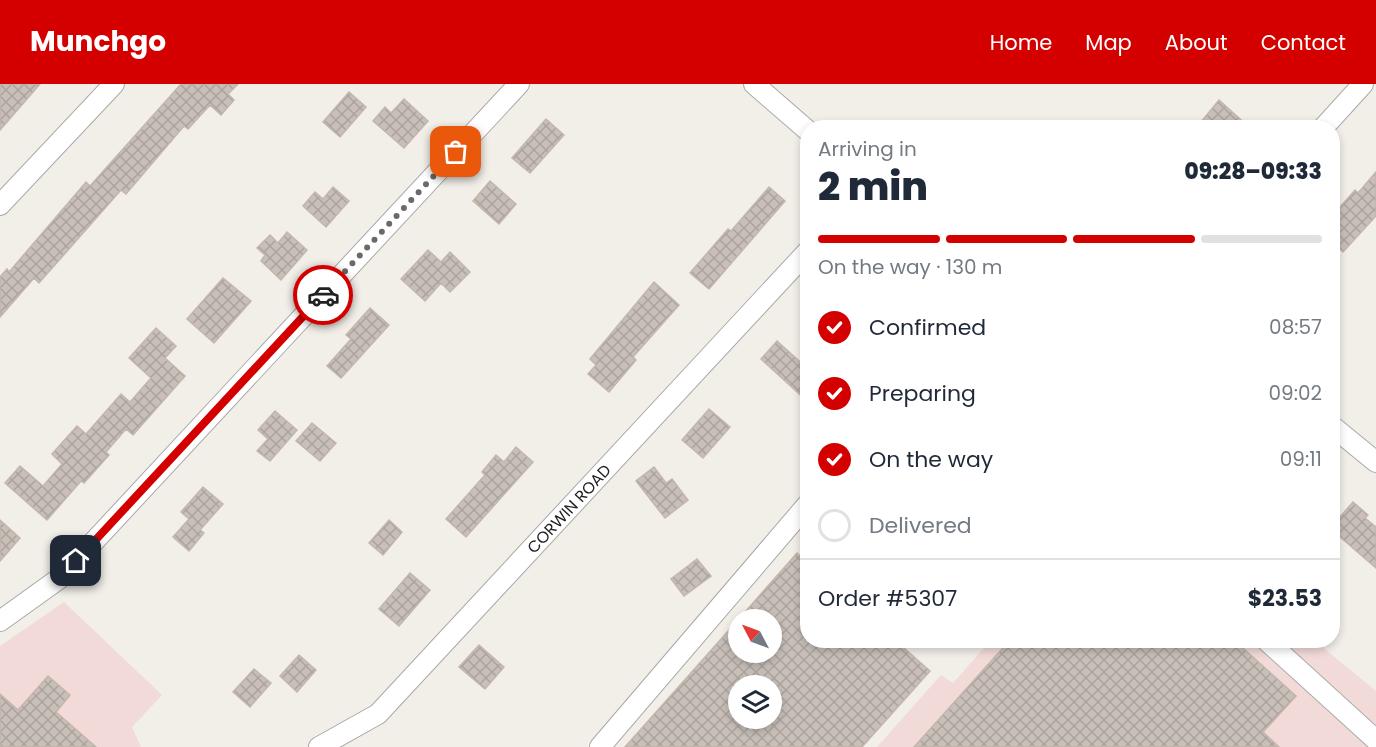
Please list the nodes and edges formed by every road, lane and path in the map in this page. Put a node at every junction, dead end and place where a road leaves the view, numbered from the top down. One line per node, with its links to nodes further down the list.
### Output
1 (114, 84): 7 (street)
2 (519, 84): 12 (street)
3 (754, 84): 6 (street)
4 (1363, 84): 5 (street)
5 (1330, 120)
6 (800, 124)
7 (0, 205)
8 (800, 260): 15 (street, CORWIN ROAD)
9 (1340, 433): 10 (street)
10 (1376, 462)
11 (800, 513): 16 (street)
12 (0, 621)
13 (1275, 648): 14 (street)
14 (1376, 740)
15 (318, 747)
16 (600, 747)

